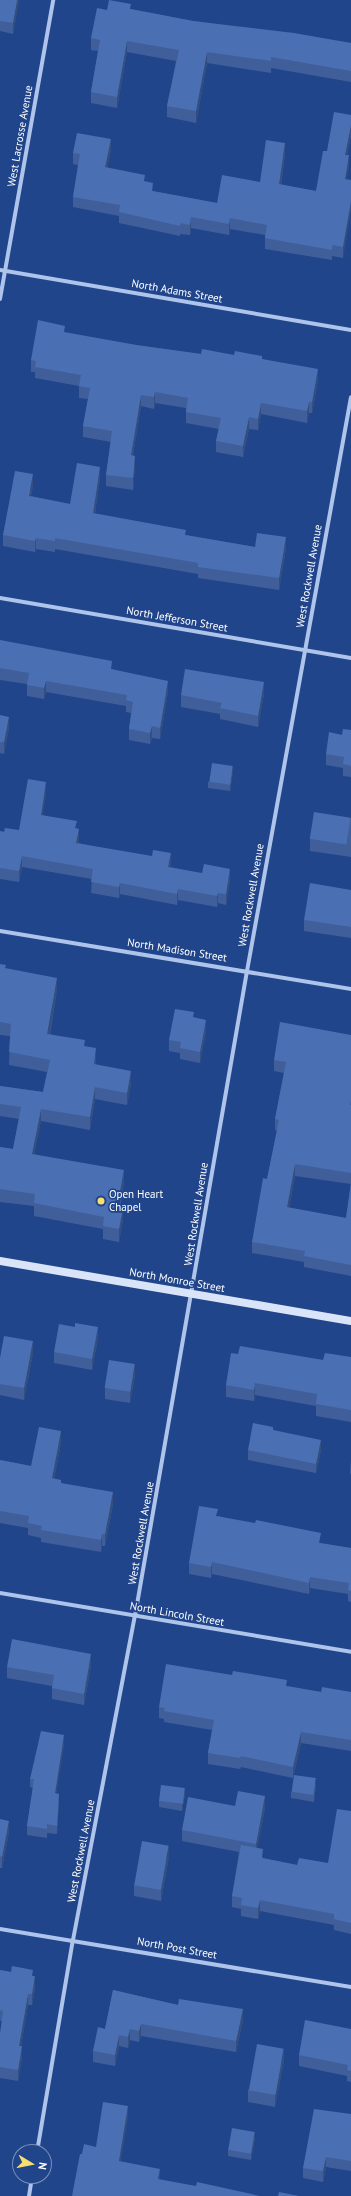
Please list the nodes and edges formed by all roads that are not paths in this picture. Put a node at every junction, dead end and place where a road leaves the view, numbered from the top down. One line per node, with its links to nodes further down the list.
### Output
1 (53, 0): 2 (street, West Lacrosse Avenue)
2 (2, 271): 3 (street, West Lacrosse Avenue); 4 (street, North Adams Street)
3 (0, 299)
4 (351, 330)
5 (351, 397): 7 (street, West Rockwell Avenue)
6 (0, 598): 7 (street, North Jefferson Street)
7 (305, 650): 8 (street, North Jefferson Street); 10 (street, West Rockwell Avenue)
8 (351, 658)
9 (0, 931): 10 (street, North Madison Street)
10 (247, 971): 11 (street, North Madison Street); 13 (street, West Rockwell Avenue)
11 (351, 989)
12 (0, 1261): 13 (main road, North Monroe Street)
13 (191, 1294): 14 (main road, North Monroe Street); 16 (street, West Rockwell Avenue)
14 (351, 1321)
15 (0, 1593): 16 (street, North Lincoln Street)
16 (135, 1616): 17 (street, North Lincoln Street); 19 (street, West Rockwell Avenue)
17 (351, 1652)
18 (0, 1929): 19 (street, North Post Street)
19 (73, 1940): 20 (street, North Post Street); 21 (street, West Rockwell Avenue)
20 (351, 1987)
21 (38, 2144)
22 (31, 2184): 23 (street)
23 (29, 2196)

